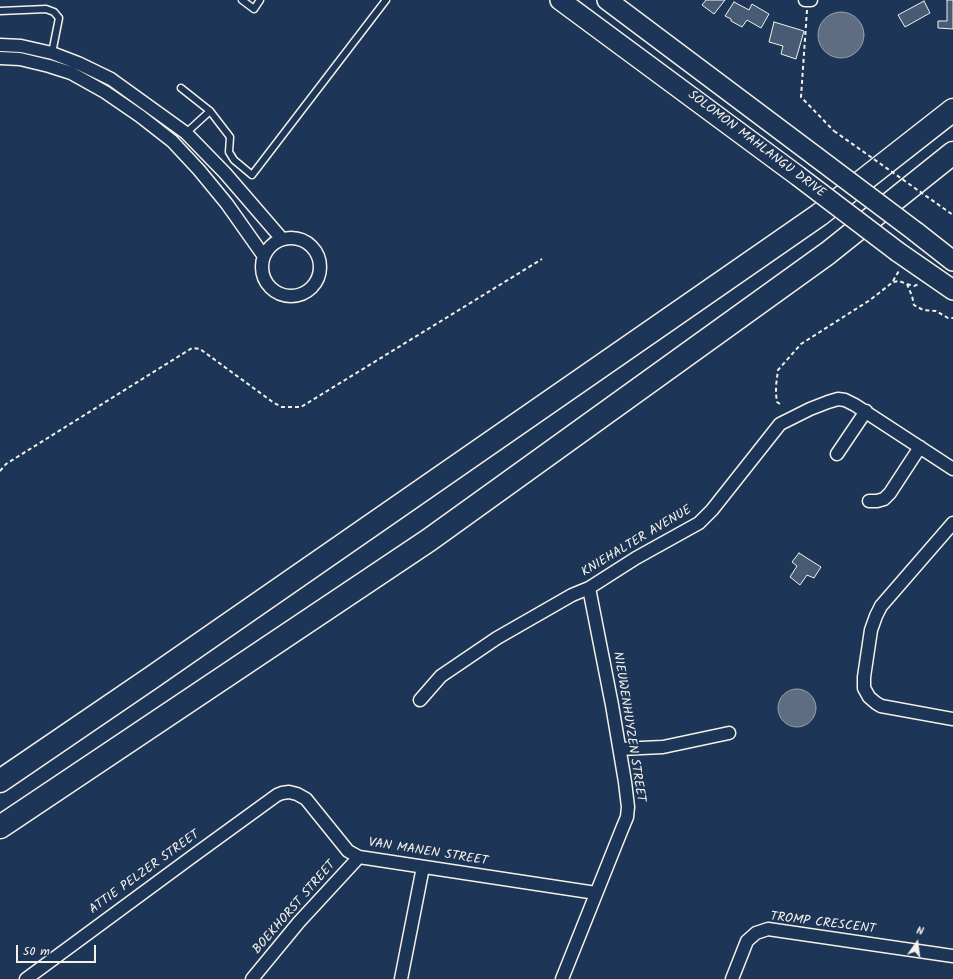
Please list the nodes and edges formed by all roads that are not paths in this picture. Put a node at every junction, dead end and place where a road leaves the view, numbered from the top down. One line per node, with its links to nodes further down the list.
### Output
1 (242, 0): 2 (lane)
2 (260, 0)
3 (386, 0): 12 (lane)
4 (560, 0): 18 (main road, SOLOMON MAHLANGU DRIVE, bridge)
5 (608, 0): 17 (main road, SOLOMON MAHLANGU DRIVE, bridge)
6 (0, 11): 8 (lane)
7 (0, 45): 8 (street)
8 (52, 53): 13 (street)
9 (0, 58): 16 (street)
10 (181, 88): 12 (lane)
11 (953, 110): 26 (highway)
12 (210, 111): 13 (lane)
13 (186, 133): 15 (street)
14 (953, 153): 34 (highway)
15 (282, 239): 16 (street); 16 (street)
16 (263, 255)
17 (953, 260)
18 (953, 290)
19 (866, 411): 20 (street, KNIEHALTER AVENUE); 21 (street); 25 (street, KNIEHALTER AVENUE)
20 (920, 447): 22 (street, KNIEHALTER AVENUE); 23 (street)
21 (837, 454)
22 (953, 469)
23 (869, 501)
24 (953, 523): 28 (street)
25 (589, 588): 27 (street, KNIEHALTER AVENUE); 30 (street, NIEUWENHUYZEN STREET)
26 (151, 678): 31 (highway); 32 (highway)
27 (420, 700)
28 (953, 719)
29 (729, 733): 30 (street)
30 (620, 750): 37 (street, NIEUWENHUYZEN STREET)
31 (0, 773)
32 (0, 781)
33 (282, 792): 35 (street, VAN MANEN STREET); 39 (street, ATTIE PELZER STREET)
34 (0, 827)
35 (359, 857): 36 (street, VAN MANEN STREET); 40 (street, BOEKHORST STREET)
36 (424, 867): 37 (street, VAN MANEN STREET); 41 (street)
37 (596, 893): 42 (street, NIEUWENHUYZEN STREET)
38 (953, 956): 43 (street, TROMP CRESCENT)
39 (26, 979)
40 (252, 979)
41 (402, 979)
42 (562, 979)
43 (732, 979)

